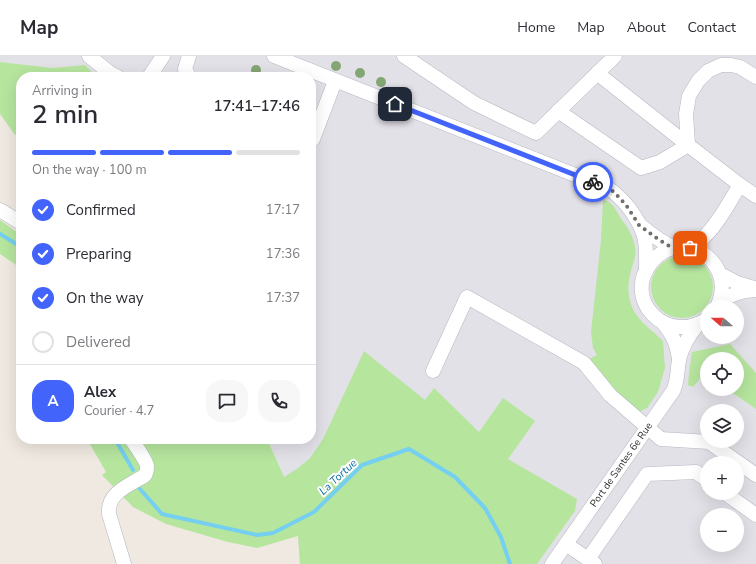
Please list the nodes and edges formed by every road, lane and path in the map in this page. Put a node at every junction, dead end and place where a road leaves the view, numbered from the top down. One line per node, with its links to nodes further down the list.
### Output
1 (89, 56): 7 (street)
2 (163, 56): 8 (street)
3 (189, 56): 9 (street)
4 (274, 56): 10 (street)
5 (404, 56): 15 (street)
6 (615, 56): 11 (street)
7 (109, 72)
8 (152, 72)
9 (187, 72)
10 (312, 72)
11 (597, 73): 15 (street); 17 (street)
12 (316, 74): 14 (street)
13 (756, 77): 17 (street)
14 (334, 81): 16 (street); 23 (street)
15 (558, 111): 17 (street)
16 (316, 131)
17 (688, 145): 18 (street)
18 (740, 185): 19 (street); 22 (street)
19 (756, 196)
20 (0, 210): 21 (street)
21 (16, 220)
22 (718, 221): 24 (street); 25 (street)
23 (639, 225): 24 (street); 26 (street)
24 (680, 248): 25 (street); 26 (street)
25 (712, 261): 27 (street)
26 (646, 271): 31 (street, Port de Santes 6e Rue)
27 (720, 274): 28 (street); 29 (street)
28 (756, 289): 30 (street)
29 (719, 300)
30 (725, 300)
31 (663, 323): 32 (street); 34 (street, Port de Santes 6e Rue)
32 (700, 323)
33 (700, 325): 34 (street, Port de Santes 6e Rue)
34 (679, 361): 36 (street, Port de Santes 6e Rue)
35 (433, 371): 36 (street)
36 (647, 428): 39 (street); 42 (street, Port de Santes 6e Rue)
37 (134, 444): 44 (street)
38 (700, 475): 43 (street)
39 (756, 475)
40 (735, 500): 41 (street)
41 (756, 515)
42 (566, 544): 43 (street); 45 (street, Port de Santes 6e Rue)
43 (591, 562)
44 (124, 564)
45 (552, 564)

